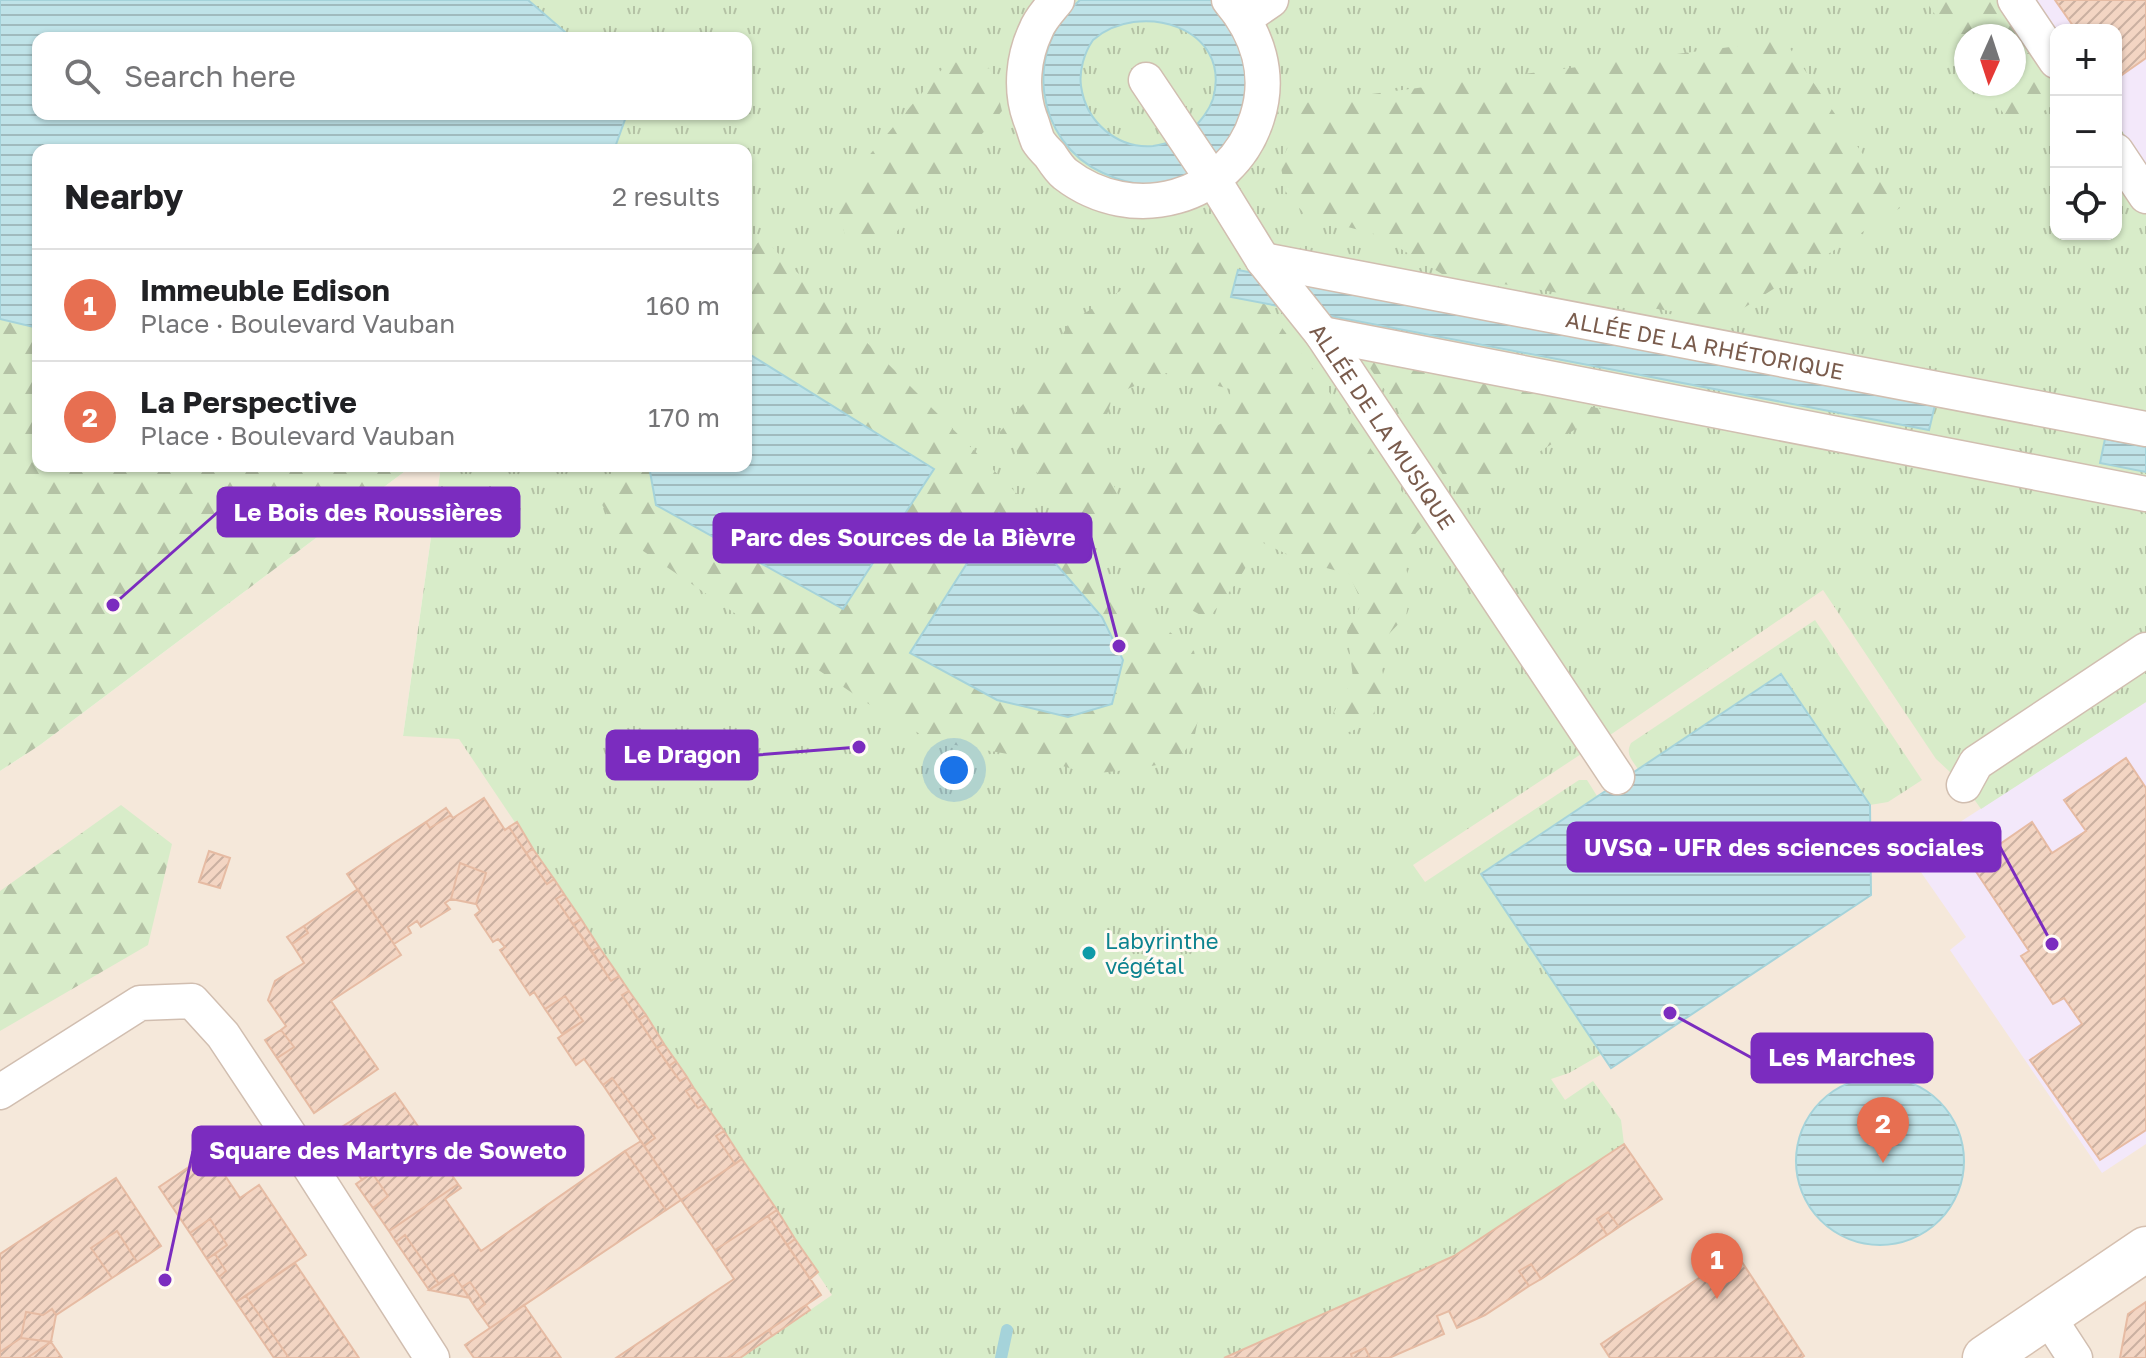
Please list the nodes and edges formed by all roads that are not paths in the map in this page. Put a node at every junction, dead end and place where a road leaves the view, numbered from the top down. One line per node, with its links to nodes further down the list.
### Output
1 (1057, 0): 7 (street)
2 (2015, 0): 4 (street)
3 (1248, 5): 7 (street)
4 (2050, 52)
5 (1146, 80): 7 (street, ALLÉE DE LA MUSIQUE)
6 (2122, 160): 8 (street)
7 (1213, 180): 9 (street, ALLÉE DE LA MUSIQUE)
8 (2146, 196)
9 (1268, 265): 10 (street, ALLÉE DE LA MUSIQUE); 11 (street, ALLÉE DE LA RHÉTORIQUE)
10 (1312, 323): 12 (street); 14 (street, ALLÉE DE LA MUSIQUE)
11 (2146, 429)
12 (2146, 494)
13 (2146, 650): 15 (street)
14 (1617, 777)
15 (1964, 785)
16 (0, 1092): 19 (street)
17 (2146, 1249): 18 (street)
18 (2047, 1315): 20 (street); 21 (street)
19 (432, 1358)
20 (1985, 1358)
21 (2075, 1358)

